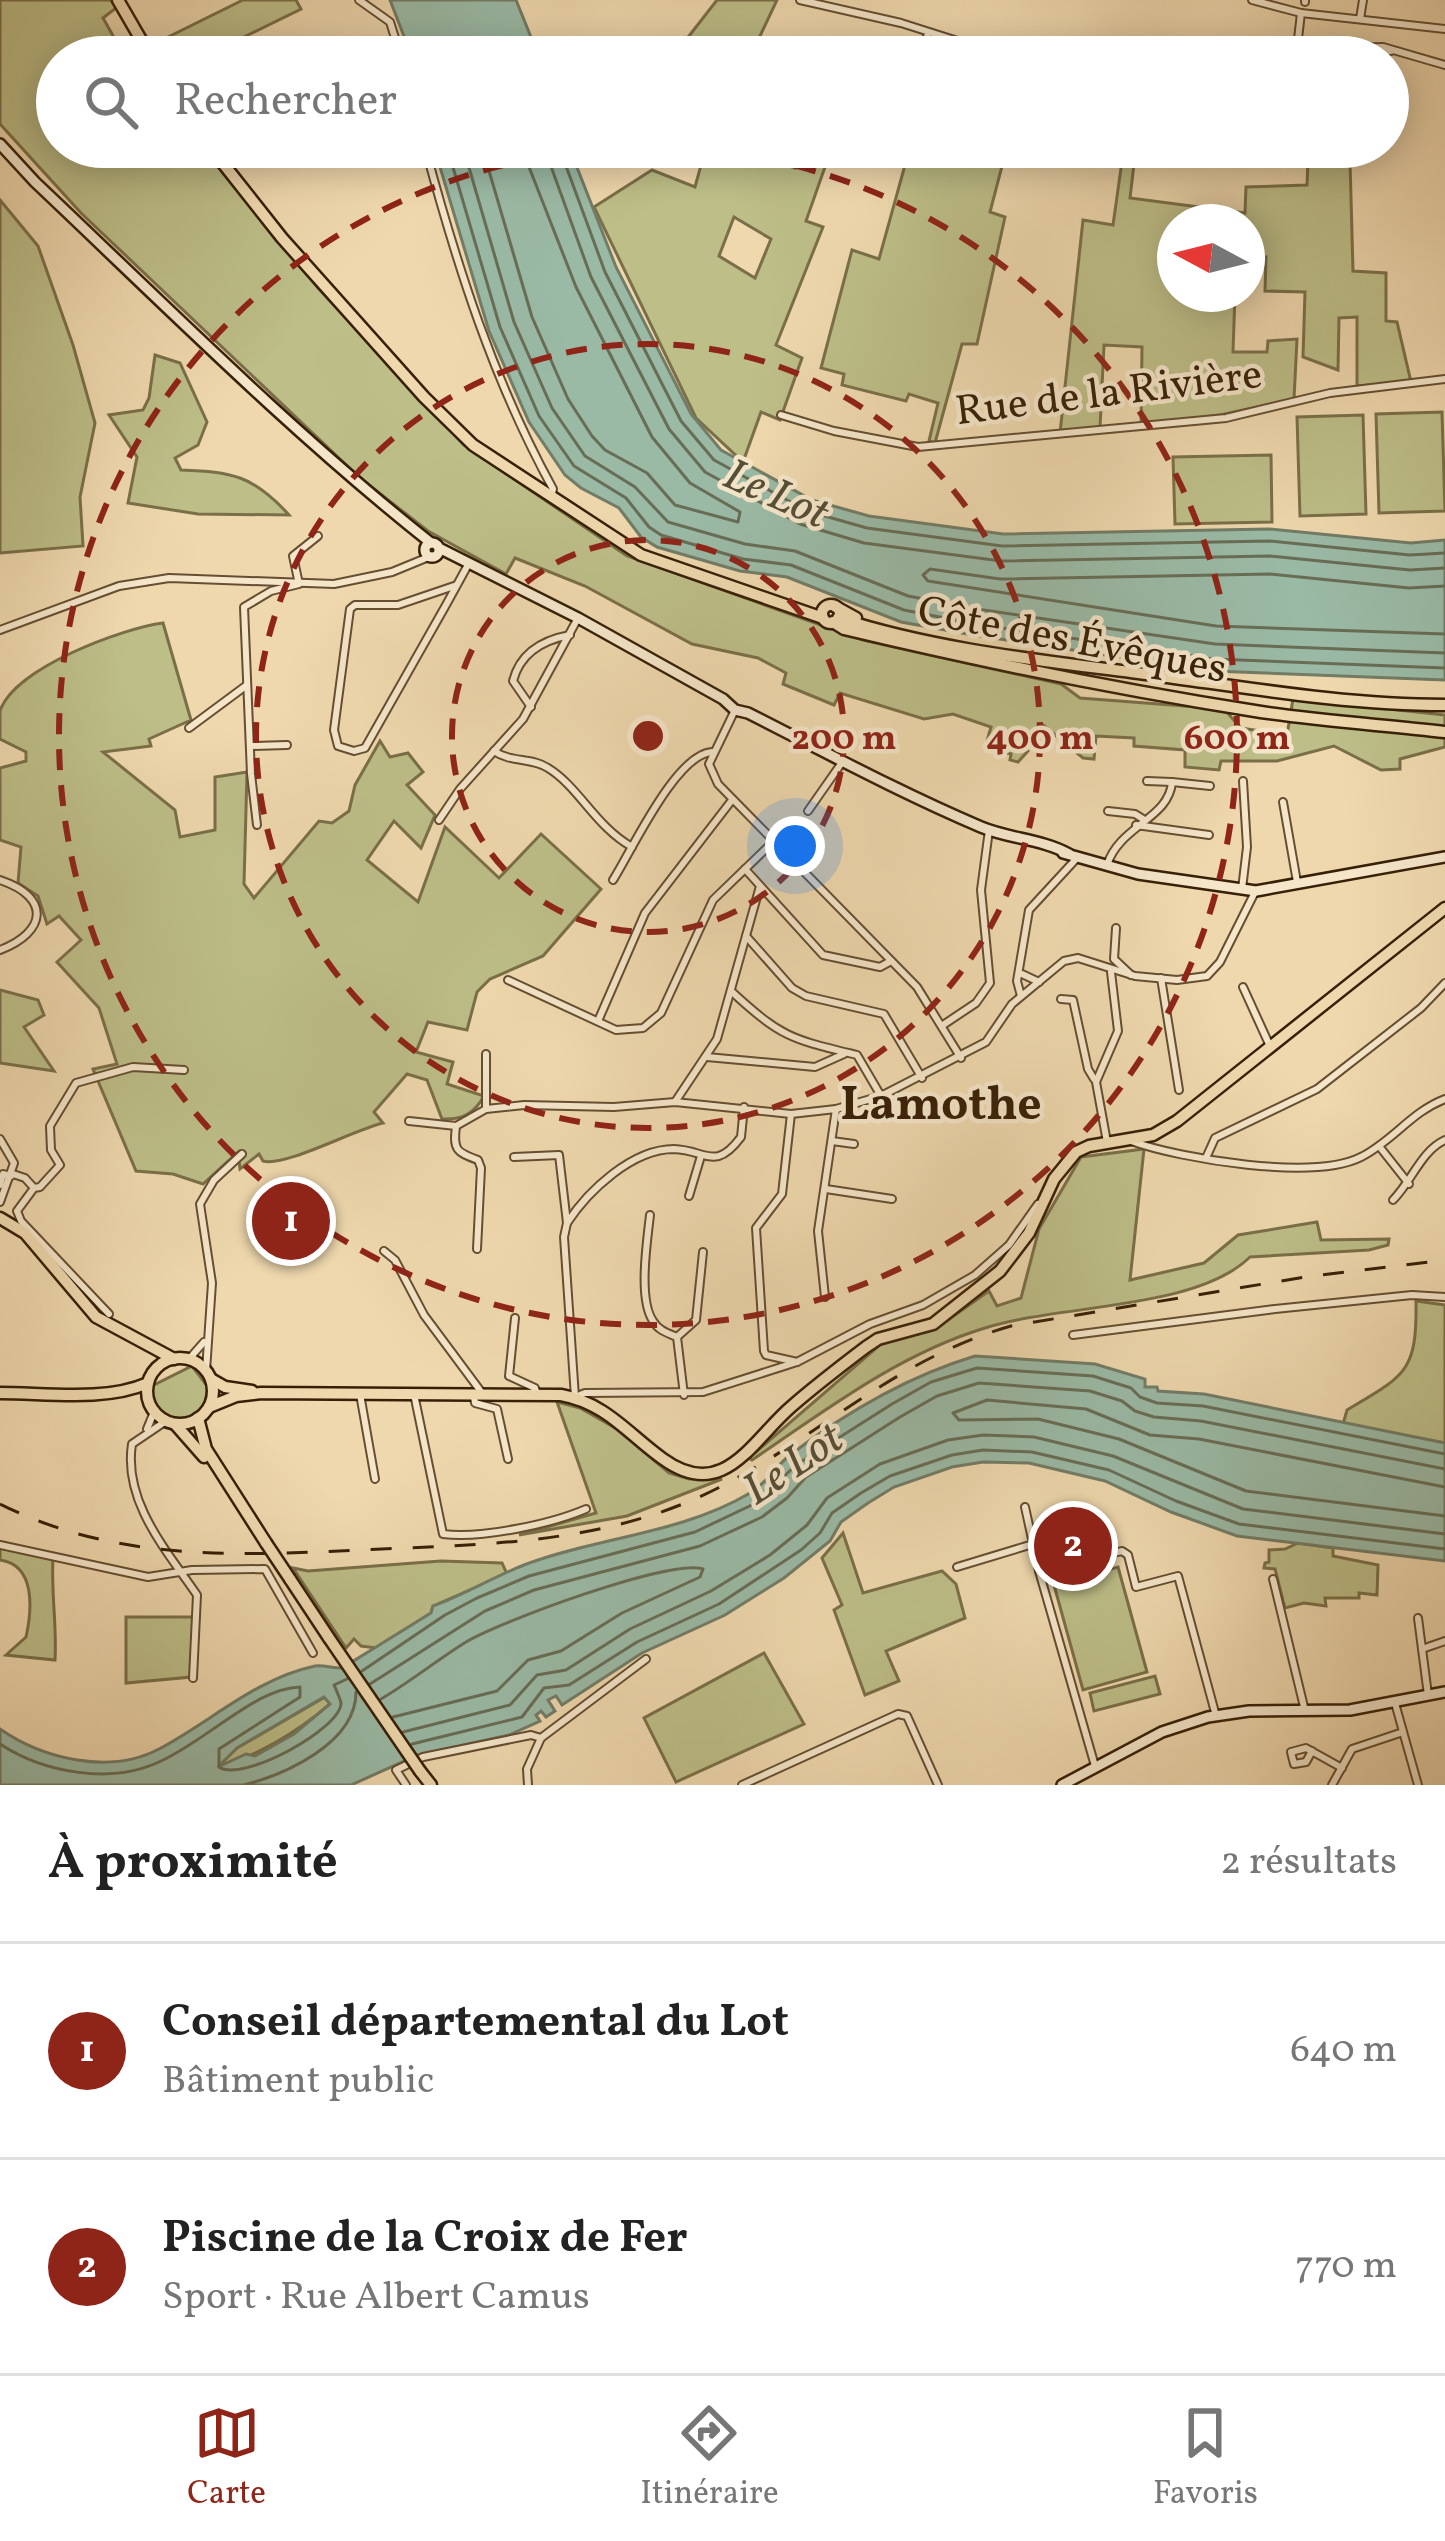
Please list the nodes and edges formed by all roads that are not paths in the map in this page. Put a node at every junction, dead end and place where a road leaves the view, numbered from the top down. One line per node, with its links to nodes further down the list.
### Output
1 (118, 0): 10 (main road)
2 (359, 0): 11 (street)
3 (800, 0): 9 (street)
4 (1252, 0): 6 (street)
5 (1363, 0): 7 (street)
6 (1300, 16): 7 (street); 13 (street)
7 (1360, 19): 8 (street)
8 (1445, 29)
9 (928, 34): 12 (street)
10 (139, 36)
11 (394, 36)
12 (935, 36)
13 (1298, 36)
14 (1409, 55): 15 (street)
15 (1445, 65)
16 (0, 144): 23 (street)
17 (227, 168): 21 (main road)
18 (431, 168): 21 (street)
19 (1445, 379): 20 (street, Rue de la Rivière)
20 (781, 415)
21 (550, 497): 27 (main road)
22 (318, 536): 25 (street)
23 (431, 550): 24 (street); 25 (street)
24 (470, 563): 26 (street); 28 (street)
25 (299, 584): 29 (street); 31 (street)
26 (457, 586): 26 (street)
27 (831, 615): 32 (main road); 36 (main road, Côte des Évêques)
28 (578, 618): 30 (street); 34 (street)
29 (0, 630)
30 (570, 635): 33 (street); 33 (street)
31 (247, 686): 35 (street); 37 (street)
32 (1445, 705)
33 (531, 707): 39 (street)
34 (735, 710): 40 (street); 41 (street)
35 (189, 728)
36 (1445, 732)
37 (250, 746): 38 (street); 52 (street)
38 (287, 746)
39 (494, 751): 50 (street); 56 (street)
40 (712, 752): 46 (street); 56 (street)
41 (843, 761): 49 (street); 53 (street)
42 (1147, 781): 43 (street)
43 (1172, 782): 45 (street); 51 (street)
44 (1243, 782): 65 (street)
45 (1210, 786)
46 (733, 799): 55 (street); 85 (street)
47 (1283, 802): 64 (street)
48 (1108, 811): 51 (street)
49 (808, 812)
50 (439, 820)
51 (1140, 822): 54 (street); 59 (street)
52 (257, 825)
53 (989, 830): 57 (street); 86 (street)
54 (1209, 835)
55 (774, 841): 60 (street); 71 (street)
56 (632, 847): 62 (street)
57 (1074, 855): 59 (street); 72 (street)
58 (1445, 857): 64 (street)
59 (1107, 865): 65 (street)
60 (746, 869): 63 (street); 85 (street)
61 (0, 880): 70 (street)
62 (613, 880)
63 (760, 886): 69 (street); 71 (street)
64 (1298, 886): 66 (street)
65 (1242, 889): 66 (street)
66 (1256, 890): 76 (street)
67 (1445, 908): 87 (main road)
68 (1116, 928): 75 (street)
69 (746, 936): 82 (street); 93 (street)
70 (0, 950)
71 (891, 961): 86 (street)
72 (1019, 964): 74 (street); 83 (street)
73 (1111, 970): 75 (street); 78 (street); 94 (street)
74 (1022, 974): 78 (street); 81 (street)
75 (1131, 975): 76 (street)
76 (1161, 978): 95 (street)
77 (508, 980): 85 (street)
78 (1039, 982): 81 (street)
79 (1445, 983): 117 (street)
80 (1243, 987): 87 (street)
81 (1029, 990): 83 (street)
82 (731, 991): 88 (street); 90 (street)
83 (1021, 996): 91 (street)
84 (1061, 999): 94 (street)
85 (598, 1021)
86 (943, 1025): 91 (street)
87 (1271, 1047): 105 (main road)
88 (847, 1053): 90 (street); 96 (street)
89 (486, 1054): 100 (street)
90 (707, 1057): 98 (street)
91 (961, 1058): 93 (street)
92 (184, 1070): 120 (street)
93 (922, 1078): 96 (street)
94 (1096, 1082): 110 (street)
95 (1179, 1090)
96 (881, 1096): 101 (street)
97 (1445, 1099): 112 (street)
98 (675, 1102): 99 (street); 100 (street)
99 (744, 1107): 102 (street); 116 (street)
100 (486, 1109): 104 (street)
101 (836, 1109): 102 (street); 108 (street)
102 (791, 1114): 144 (street)
103 (409, 1121): 104 (street)
104 (456, 1126): 131 (street)
105 (1157, 1133): 109 (main road); 113 (street)
106 (0, 1138): 118 (street)
107 (1445, 1140): 119 (street)
108 (832, 1141): 111 (street); 122 (street)
109 (1132, 1141): 110 (main road); 113 (street)
110 (1107, 1142): 127 (main road)
111 (854, 1144)
112 (1379, 1146): 117 (street); 119 (street)
113 (1162, 1151): 117 (street)
114 (242, 1154): 138 (street)
115 (514, 1156): 130 (street)
116 (701, 1156): 123 (street); 130 (street)
117 (1206, 1159)
118 (9, 1175): 120 (street); 121 (street)
119 (1409, 1184): 125 (street)
120 (34, 1188): 136 (street)
121 (3, 1189): 126 (street); 129 (street)
122 (826, 1189): 124 (street); 135 (street)
123 (688, 1196)
124 (892, 1198)
125 (1394, 1200)
126 (0, 1202)
127 (1042, 1205): 144 (street); 155 (main road)
128 (650, 1215): 140 (street)
129 (0, 1221): 141 (main road)
130 (567, 1223): 155 (street)
131 (477, 1249)
132 (384, 1251): 151 (street)
133 (703, 1252): 140 (street)
134 (1445, 1297): 139 (street)
135 (825, 1298)
136 (109, 1314)
137 (515, 1318): 153 (street)
138 (207, 1334): 143 (street); 145 (street)
139 (1073, 1335)
140 (677, 1337): 154 (street)
141 (131, 1339): 142 (main road); 146 (main road)
142 (174, 1359): 143 (main road); 146 (main road)
143 (189, 1360): 145 (main road)
144 (797, 1362): 154 (street)
145 (208, 1375): 149 (main road); 156 (main road)
146 (150, 1379): 148 (main road); 157 (main road)
147 (0, 1393): 148 (main road)
148 (102, 1393): 157 (main road)
149 (261, 1393): 152 (main road); 156 (main road)
150 (414, 1393): 151 (main road); 152 (main road); 165 (street)
151 (478, 1393): 153 (main road); 161 (street)
152 (360, 1394): 162 (street)
153 (537, 1394): 155 (main road)
154 (684, 1394): 155 (street)
155 (574, 1397)
156 (209, 1407): 158 (main road)
157 (152, 1408): 159 (main road); 160 (street)
158 (198, 1418): 159 (main road); 163 (main road)
159 (170, 1422): 160 (street); 163 (main road)
160 (145, 1432): 170 (street)
161 (508, 1459)
162 (375, 1479)
163 (232, 1490): 189 (main road, bridge)
164 (1025, 1507): 166 (street)
165 (586, 1509)
166 (1033, 1544): 168 (street); 169 (street)
167 (0, 1545): 170 (street)
168 (957, 1568)
169 (1039, 1571): 182 (street); 186 (street)
170 (178, 1572): 175 (street); 177 (street)
171 (1273, 1579): 181 (street)
172 (1418, 1618): 174 (street)
173 (1445, 1641): 174 (street)
174 (1422, 1649): 179 (street)
175 (313, 1652)
176 (646, 1659): 184 (street)
177 (193, 1678)
178 (1445, 1692): 179 (street)
179 (1428, 1695): 180 (street)
180 (1395, 1703): 181 (street); 183 (street)
181 (1305, 1711): 182 (street)
182 (1216, 1716): 186 (street)
183 (1403, 1732): 187 (street); 195 (street)
184 (541, 1738): 188 (street); 190 (street)
185 (1312, 1751): 187 (street)
186 (1095, 1766): 193 (street)
187 (1342, 1768): 194 (street)
188 (406, 1785)
189 (431, 1785)
190 (528, 1785)
191 (742, 1785): 192 (street)
192 (938, 1785)
193 (1062, 1785)
194 (1332, 1785)
195 (1418, 1785)

